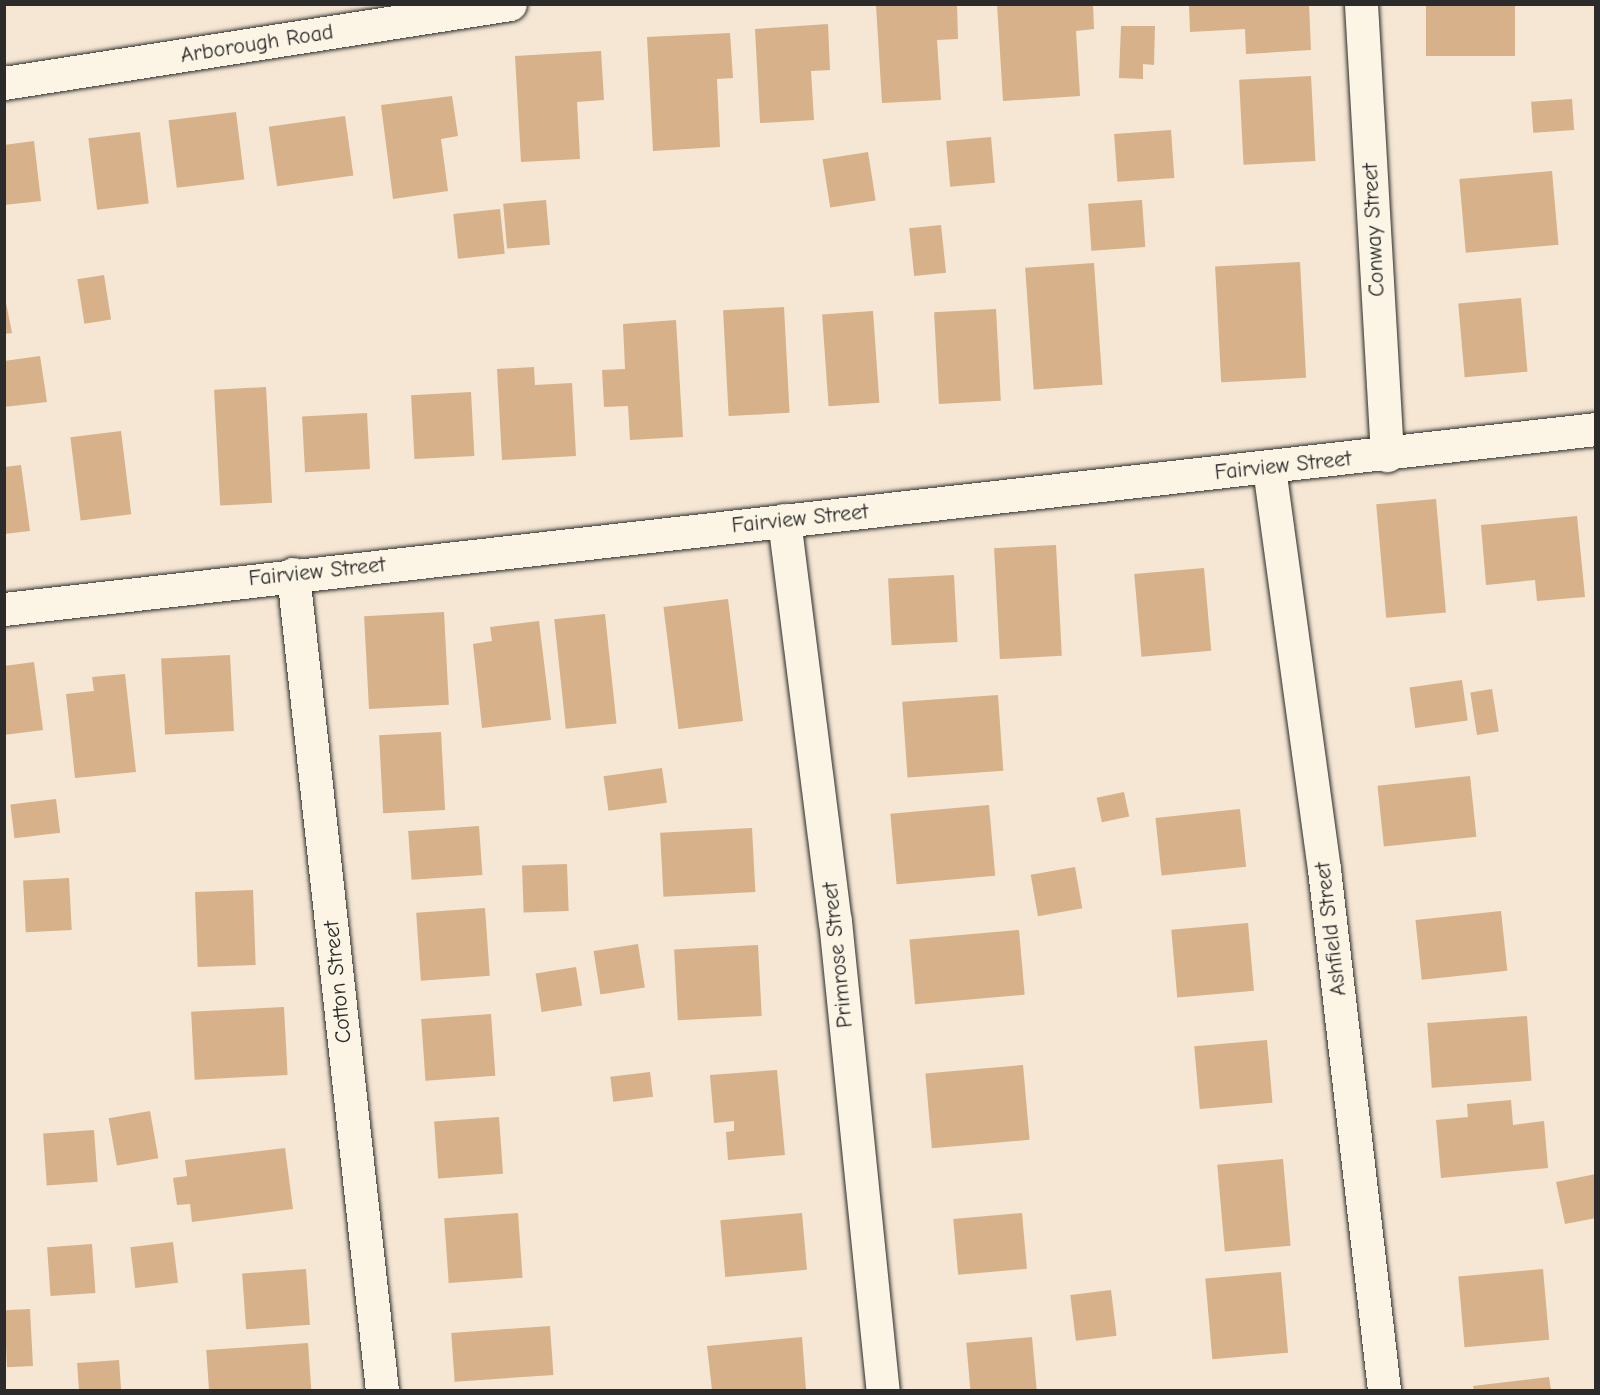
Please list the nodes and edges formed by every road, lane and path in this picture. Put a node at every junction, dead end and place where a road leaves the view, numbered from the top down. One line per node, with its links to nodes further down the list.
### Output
1 (510, 4): 3 (street, Arborough Road)
2 (1361, 4): 5 (street, Conway Street)
3 (4, 83)
4 (1596, 429): 5 (street, Fairview Street)
5 (1387, 455): 6 (street, Fairview Street)
6 (1269, 468): 7 (street, Fairview Street); 12 (street, Ashfield Street)
7 (784, 520): 8 (street, Fairview Street); 11 (street, Primrose Street)
8 (293, 574): 9 (street, Fairview Street); 10 (street, Cotton Street)
9 (4, 609)
10 (382, 1390)
11 (883, 1390)
12 (1384, 1390)

